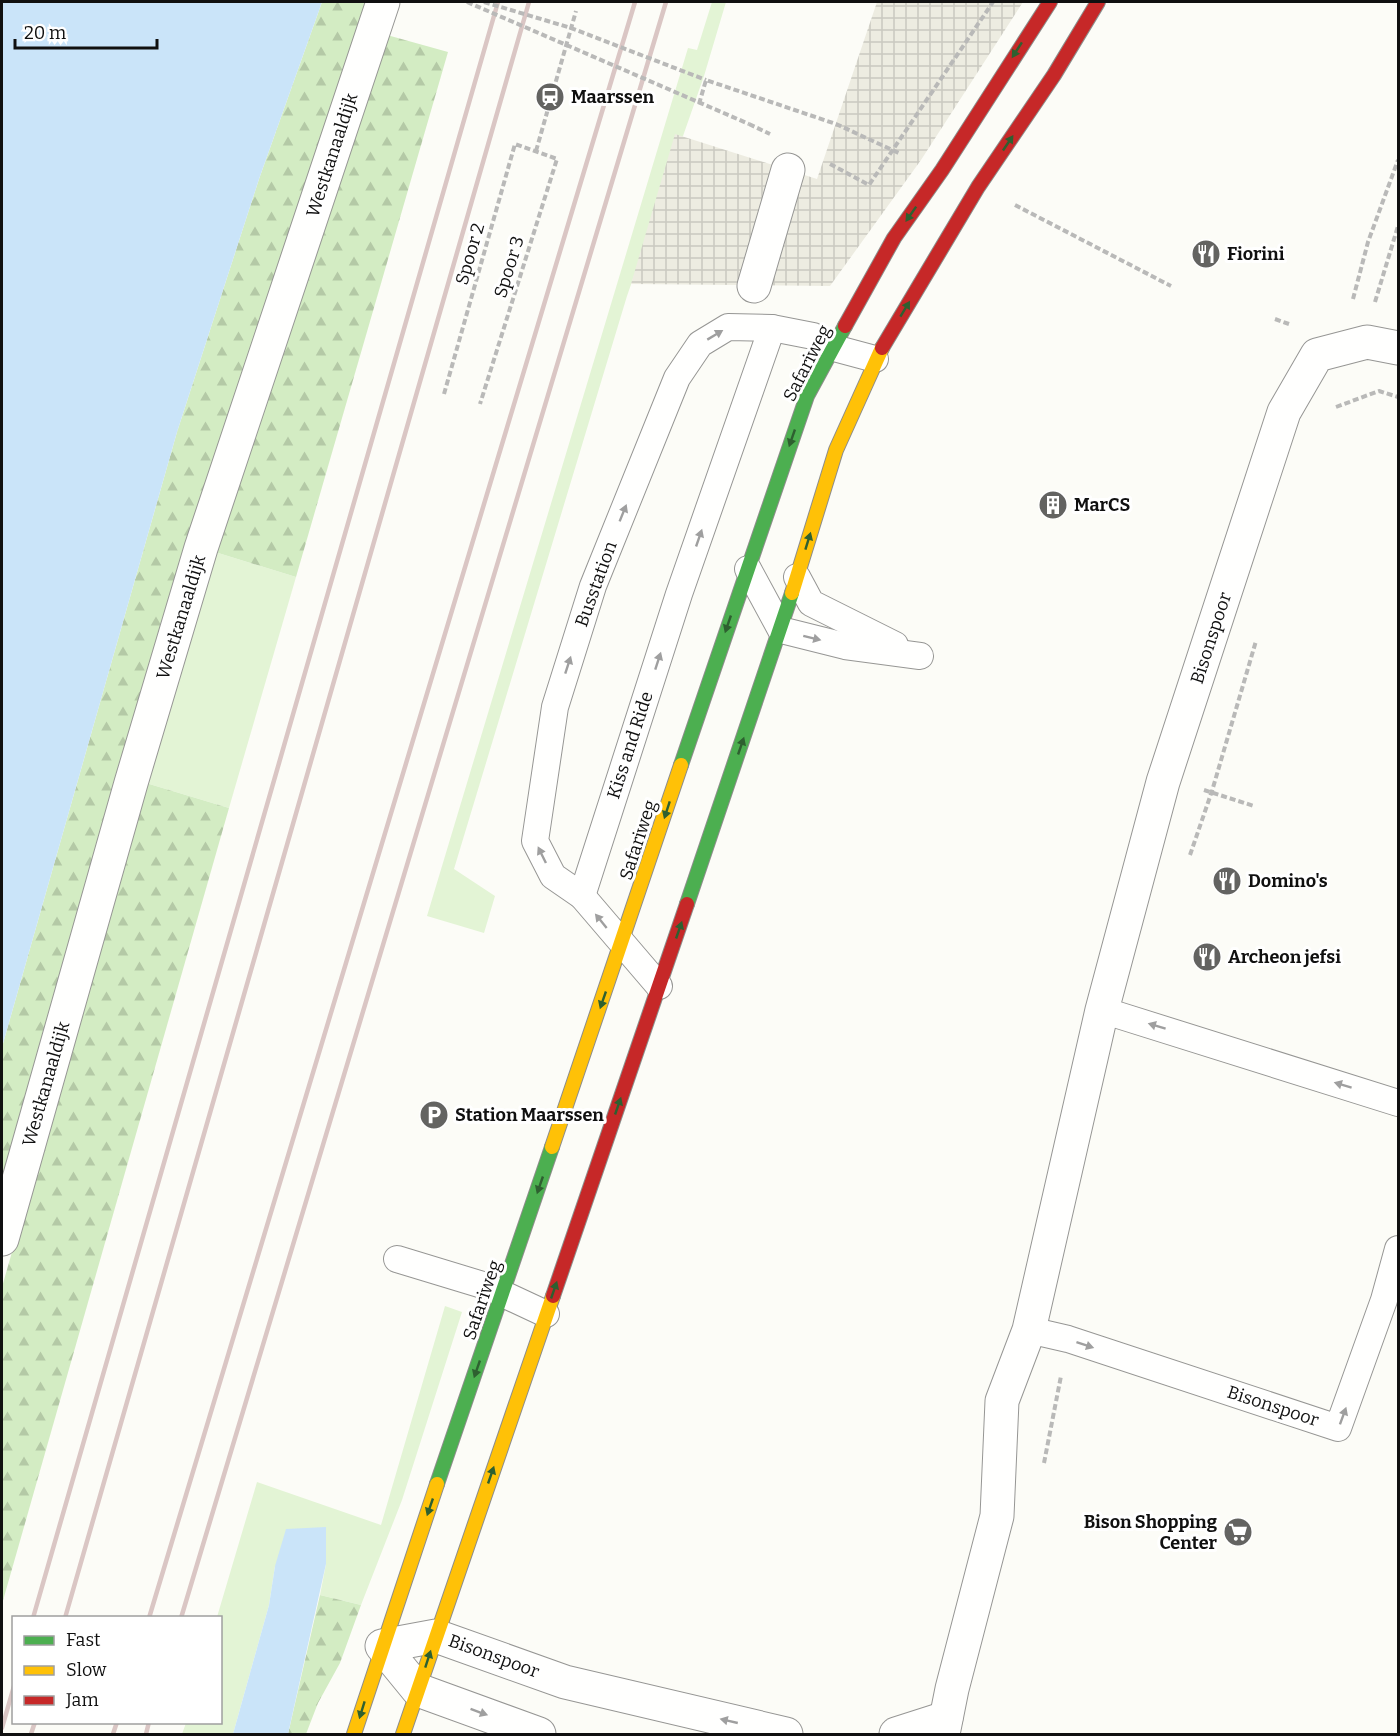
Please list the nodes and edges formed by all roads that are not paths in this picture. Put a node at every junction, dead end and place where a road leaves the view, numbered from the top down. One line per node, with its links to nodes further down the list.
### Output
1 (383, 2): 18 (street, Westkanaaldijk)
2 (1050, 2): 7 (street, Safariweg, one-way to 7)
3 (1098, 2): 9 (street, one-way to 3)
4 (788, 170): 5 (street)
5 (754, 286)
6 (772, 328): 7 (lane, Busstation); 13 (lane, Kiss and Ride, one-way to 6); 13 (lane, Busstation, one-way to 6)
7 (834, 348): 9 (lane, Busstation); 10 (street, Safariweg, one-way to 10)
8 (1398, 348): 16 (street, Bisonspoor)
9 (875, 359): 11 (street, one-way to 9)
10 (748, 569): 12 (lane); 14 (street, Safariweg, one-way to 14)
11 (798, 577): 12 (street); 12 (lane, one-way to 11)
12 (781, 630): 15 (street, one-way to 12)
13 (582, 896): 14 (lane, Busstation, one-way to 13)
14 (622, 945): 15 (lane, Busstation); 21 (street, Safariweg, one-way to 21)
15 (659, 986): 22 (street, one-way to 15)
16 (1102, 1011): 17 (lane, one-way to 16); 23 (street, Bisonspoor)
17 (1398, 1102)
18 (2, 1239)
19 (1398, 1250): 23 (lane, Bisonspoor, one-way to 19)
20 (397, 1259): 21 (lane)
21 (503, 1295): 22 (lane); 25 (street, Safariweg, one-way to 25)
22 (546, 1314): 24 (street, one-way to 22)
23 (1029, 1330): 27 (street, Bisonspoor)
24 (436, 1636): 25 (street, Bisonspoor); 26 (street, one-way to 24); 31 (street, Bisonspoor, one-way to 24)
25 (382, 1646): 26 (street); 28 (street, Safariweg, one-way to 28)
26 (418, 1690): 29 (street); 30 (street, one-way to 30)
27 (944, 1726): 32 (street, Bisonspoor)
28 (354, 1734)
29 (403, 1734)
30 (539, 1734)
31 (786, 1734)
32 (896, 1734)

